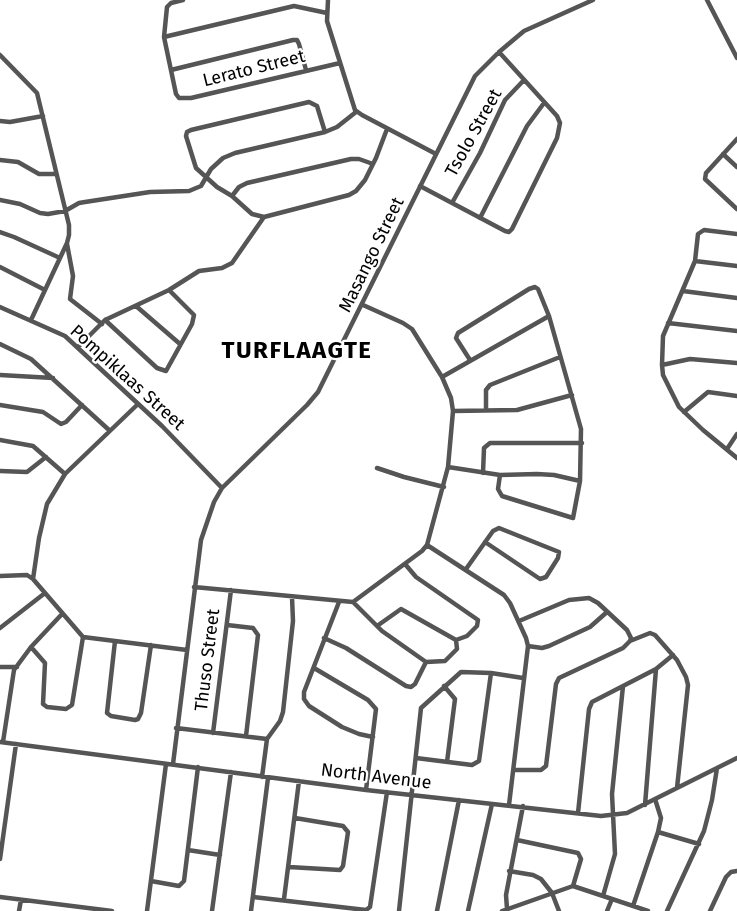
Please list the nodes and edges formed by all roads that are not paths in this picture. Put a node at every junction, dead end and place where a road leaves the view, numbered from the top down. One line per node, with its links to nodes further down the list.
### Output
1 (183, 0): 7 (street)
2 (328, 0): 6 (street)
3 (593, 0): 8 (street, Masango Street)
4 (708, 0): 10 (street)
5 (294, 3): 6 (street); 7 (street)
6 (327, 13): 11 (street)
7 (164, 37): 12 (street)
8 (498, 52): 14 (street); 22 (street, Masango Street)
9 (0, 55): 17 (street)
10 (737, 58)
11 (340, 63): 13 (street, Lerato Street); 16 (street)
12 (171, 70): 13 (street, Lerato Street); 13 (street)
13 (306, 70)
14 (524, 80): 15 (street); 32 (street, Tsolo Street)
15 (544, 103): 36 (street); 36 (street)
16 (356, 112): 19 (street); 20 (street)
17 (43, 116): 18 (street); 27 (street)
18 (0, 121)
19 (387, 129): 22 (street); 25 (street)
20 (325, 132): 28 (street); 28 (street)
21 (737, 139): 23 (street)
22 (436, 154): 29 (street, Masango Street)
23 (723, 154): 26 (street); 33 (street)
24 (0, 160): 27 (street)
25 (373, 164): 30 (street); 35 (street)
26 (737, 167)
27 (56, 174): 34 (street)
28 (207, 178): 30 (street); 34 (street)
29 (420, 186): 32 (street); 48 (street, Masango Street)
30 (232, 196): 35 (street)
31 (0, 200): 34 (street)
32 (452, 202): 36 (street)
33 (737, 209)
34 (65, 211): 39 (street)
35 (264, 218): 45 (street)
36 (480, 218)
37 (0, 232): 40 (street)
38 (737, 234): 41 (street)
39 (67, 243): 40 (street); 53 (street)
40 (60, 258): 44 (street)
41 (695, 261): 42 (street); 46 (street)
42 (737, 266)
43 (0, 267): 44 (street)
44 (45, 290): 52 (street)
45 (169, 290): 49 (street); 57 (street)
46 (683, 291): 47 (street); 54 (street)
47 (737, 298)
48 (363, 305): 64 (street); 89 (street, Masango Street)
49 (136, 306): 53 (street); 57 (street)
50 (0, 307): 52 (street, Pompiklaas Street)
51 (549, 316): 59 (street); 60 (street); 60 (street)
52 (31, 320): 58 (street, Pompiklaas Street)
53 (104, 322): 57 (street); 58 (street)
54 (668, 323): 55 (street); 62 (street)
55 (737, 331)
56 (0, 344): 65 (street)
57 (180, 344)
58 (78, 347): 68 (street, Pompiklaas Street)
59 (560, 357): 66 (street); 71 (street)
60 (470, 360): 64 (street)
61 (737, 363): 62 (street)
62 (662, 365): 73 (street)
63 (0, 375): 65 (street)
64 (442, 377): 72 (street)
65 (53, 378): 70 (street)
66 (572, 395): 71 (street); 77 (street)
67 (737, 396): 73 (street)
68 (138, 404): 74 (street); 89 (street, Pompiklaas Street)
69 (0, 405): 70 (street)
70 (82, 405): 74 (street)
71 (486, 410): 72 (street)
72 (453, 411): 81 (street)
73 (684, 412): 78 (street)
74 (109, 430): 85 (street)
75 (737, 434): 78 (street)
76 (0, 440): 79 (street)
77 (582, 443): 84 (street); 87 (street)
78 (727, 449): 80 (street)
79 (46, 457): 83 (street); 85 (street)
80 (737, 458)
81 (448, 467): 84 (street); 88 (street)
82 (377, 468): 88 (street)
83 (0, 471)
84 (483, 473): 86 (street)
85 (65, 474): 95 (street)
86 (500, 475): 87 (street); 87 (street)
87 (580, 481)
88 (444, 487): 91 (street)
89 (222, 488): 96 (street, Masango Street)
90 (485, 543): 90 (street); 93 (street)
91 (427, 545): 92 (street); 93 (street)
92 (405, 564): 101 (street); 110 (street)
93 (466, 569): 104 (street)
94 (0, 576): 95 (street)
95 (33, 579): 98 (street)
96 (194, 587): 97 (street); 116 (street, Masango Street)
97 (231, 590): 99 (street); 105 (street, Thuso Street)
98 (45, 593): 103 (street); 107 (street)
99 (292, 597): 100 (street); 131 (street)
100 (339, 602): 101 (street); 109 (street)
101 (353, 602): 106 (street)
102 (608, 612): 104 (street); 112 (street); 114 (street)
103 (62, 614): 108 (street); 115 (street)
104 (519, 621): 114 (street)
105 (226, 625): 128 (street, Thuso Street); 129 (street)
106 (377, 626): 110 (street); 118 (street)
107 (0, 628)
108 (83, 637): 111 (street); 115 (street)
109 (324, 638): 118 (street); 121 (street)
110 (456, 640): 118 (street)
111 (115, 641): 113 (street); 113 (street)
112 (630, 642): 117 (street); 141 (street)
113 (151, 645): 116 (street)
114 (528, 646): 124 (street)
115 (31, 647): 119 (street)
116 (187, 650): 127 (street, Masango Street)
117 (672, 655): 122 (street); 145 (street)
118 (426, 662)
119 (17, 666): 120 (street); 132 (street)
120 (0, 667)
121 (314, 668): 130 (street); 130 (street)
122 (656, 669): 126 (street); 153 (street)
123 (491, 673): 124 (street); 125 (street); 136 (street)
124 (523, 678): 141 (street)
125 (444, 686): 134 (street); 136 (street)
126 (623, 686): 155 (street); 156 (street)
127 (176, 728): 128 (street); 138 (street, Masango Street)
128 (213, 733): 129 (street)
129 (246, 736): 131 (street)
130 (373, 737): 146 (street)
131 (267, 739): 143 (street)
132 (1, 742): 133 (street, North Avenue)
133 (16, 744): 137 (street, North Avenue); 161 (street)
134 (416, 758): 136 (street); 148 (street)
135 (737, 758): 140 (street, North Avenue)
136 (447, 762)
137 (166, 764): 138 (street, North Avenue); 168 (street)
138 (173, 764): 139 (street, North Avenue)
139 (198, 767): 142 (street, North Avenue); 162 (street)
140 (717, 768): 145 (street, North Avenue); 160 (street)
141 (514, 770): 152 (street)
142 (231, 772): 143 (street, North Avenue); 163 (street)
143 (265, 777): 144 (street, North Avenue); 173 (street)
144 (299, 781): 146 (street, North Avenue); 157 (street)
145 (677, 788): 149 (street, North Avenue)
146 (366, 790): 147 (street, North Avenue)
147 (387, 792): 148 (street, North Avenue); 176 (street)
148 (412, 795): 150 (street, North Avenue); 186 (street)
149 (656, 799): 153 (street, North Avenue); 158 (street)
150 (459, 800): 151 (street, North Avenue); 187 (street)
151 (492, 804): 152 (street, North Avenue); 188 (street)
152 (509, 805): 154 (street, North Avenue)
153 (645, 805): 156 (street, North Avenue)
154 (523, 806): 155 (street, North Avenue); 159 (street)
155 (578, 813): 156 (street, North Avenue)
156 (613, 816): 171 (street)
157 (295, 818): 165 (street); 165 (street)
158 (658, 832): 160 (street); 178 (street)
159 (517, 840): 167 (street); 169 (street)
160 (699, 844): 192 (street)
161 (1, 847): 164 (street)
162 (188, 850): 163 (street); 168 (street)
163 (220, 855): 184 (street)
164 (0, 859)
165 (289, 867): 176 (street)
166 (737, 870): 193 (street)
167 (510, 871): 170 (street); 179 (street)
168 (151, 881): 183 (street)
169 (573, 886): 170 (street); 171 (street)
170 (552, 893): 179 (street); 189 (street)
171 (603, 896): 174 (street)
172 (0, 897): 175 (street)
173 (253, 897): 176 (street); 185 (street)
174 (612, 899): 178 (street); 190 (street)
175 (21, 900): 177 (street); 180 (street)
176 (284, 900)
177 (51, 903): 181 (street); 182 (street)
178 (633, 906): 191 (street)
179 (505, 910)
180 (18, 911)
181 (50, 911)
182 (112, 911)
183 (147, 911)
184 (212, 911)
185 (251, 911)
186 (399, 911)
187 (437, 911)
188 (468, 911)
189 (560, 911)
190 (607, 911)
191 (648, 911)
192 (667, 911)
193 (710, 911)

